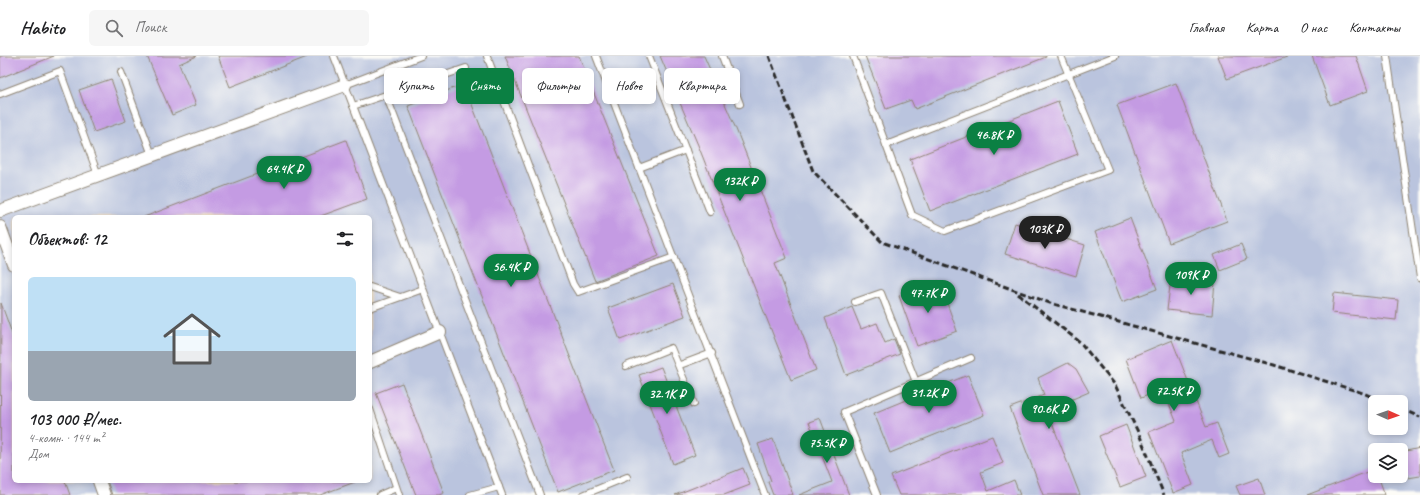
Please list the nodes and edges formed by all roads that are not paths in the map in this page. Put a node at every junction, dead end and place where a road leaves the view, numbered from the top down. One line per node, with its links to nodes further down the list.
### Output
1 (334, 56): 14 (lane)
2 (421, 56): 14 (lane)
3 (486, 56): 27 (lane)
4 (596, 56): 22 (lane)
5 (649, 56): 20 (lane)
6 (722, 56): 11 (lane)
7 (853, 56): 19 (lane)
8 (1062, 56): 13 (lane)
9 (1115, 56): 13 (lane)
10 (1387, 56): 29 (lane)
11 (726, 68)
12 (121, 72): 21 (lane)
13 (1068, 73): 19 (lane); 19 (lane)
14 (345, 85): 18 (lane); 21 (street)
15 (0, 94): 23 (lane)
16 (384, 95): 18 (lane)
17 (390, 104): 54 (lane)
18 (353, 106): 31 (lane)
19 (886, 145)
20 (686, 150): 22 (lane); 25 (lane)
21 (152, 155): 23 (street)
22 (640, 168): 27 (lane)
23 (98, 175): 24 (street)
24 (0, 211)
25 (710, 212)
26 (0, 227): 28 (street)
27 (674, 257): 36 (lane)
28 (12, 260)
29 (1420, 278)
30 (372, 288): 32 (lane)
31 (423, 289): 32 (lane); 35 (lane)
32 (400, 297): 34 (lane)
33 (855, 302): 41 (lane)
34 (372, 307)
35 (440, 332): 38 (street); 46 (lane)
36 (712, 353): 39 (lane); 48 (lane)
37 (971, 358): 41 (lane)
38 (372, 361)
39 (680, 365): 40 (lane); 42 (lane)
40 (626, 366)
41 (916, 382): 57 (lane)
42 (694, 404)
43 (372, 415): 47 (lane)
44 (628, 477): 55 (lane)
45 (100, 483): 49 (street)
46 (499, 487): 52 (lane); 53 (lane)
47 (396, 488): 50 (lane); 51 (lane)
48 (764, 494): 56 (lane)
49 (104, 495)
50 (380, 495)
51 (399, 495)
52 (470, 495)
53 (502, 495)
54 (540, 495)
55 (583, 495)
56 (757, 495)
57 (877, 495)

